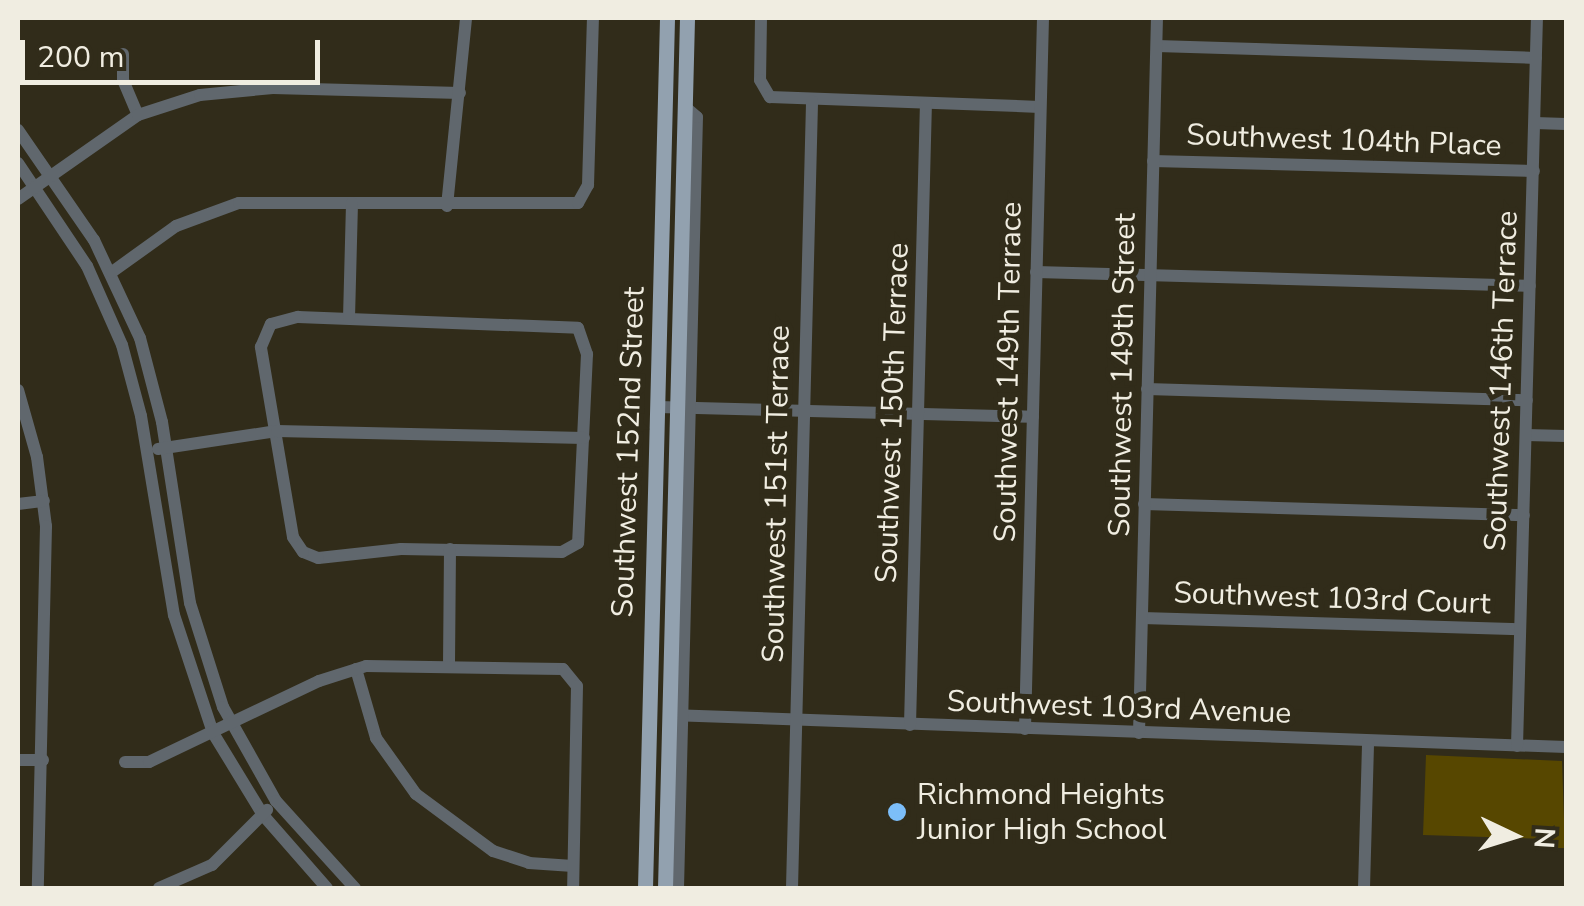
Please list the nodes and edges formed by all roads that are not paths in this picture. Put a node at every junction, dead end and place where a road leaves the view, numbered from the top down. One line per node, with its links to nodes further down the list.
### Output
1 (466, 18): 12 (street)
2 (593, 18): 29 (street)
3 (668, 18): 18 (main road, Southwest 152nd Street)
4 (687, 18): 15 (main road, Southwest 152nd Street)
5 (761, 18): 13 (street)
6 (1043, 18): 16 (street, Southwest 149th Terrace)
7 (1158, 18): 9 (street, Southwest 149th Street)
8 (1537, 18): 11 (street, Southwest 146th Terrace)
9 (1157, 46): 11 (street); 22 (street, Southwest 149th Street)
10 (124, 54): 17 (street)
11 (1536, 58): 19 (street, Southwest 146th Terrace)
12 (460, 94): 17 (street); 29 (street)
13 (812, 101): 14 (street); 40 (street, Southwest 151st Terrace)
14 (926, 103): 16 (street); 41 (street, Southwest 150th Terrace)
15 (685, 107): 18 (main road); 39 (main road, Southwest 152nd Street)
16 (1040, 107): 31 (street, Southwest 149th Terrace)
17 (138, 115): 25 (street)
18 (665, 118): 38 (main road, Southwest 152nd Street)
19 (1535, 122): 20 (street); 24 (street, Southwest 146th Terrace)
20 (1566, 124)
21 (18, 130): 25 (street)
22 (1154, 161): 24 (street, Southwest 104th Place); 32 (street, Southwest 149th Street)
23 (18, 162): 26 (street)
24 (1534, 172): 33 (street, Southwest 146th Terrace)
25 (50, 175): 26 (street); 30 (street)
26 (34, 186): 27 (street); 48 (street)
27 (18, 199)
28 (352, 203): 29 (street); 30 (street); 34 (street)
29 (448, 206)
30 (112, 272): 47 (street)
31 (1036, 272): 32 (street); 42 (street, Southwest 149th Terrace)
32 (1150, 276): 33 (street); 35 (street, Southwest 149th Street)
33 (1530, 286): 37 (street, Southwest 146th Terrace)
34 (349, 318): 43 (street); 46 (street)
35 (1147, 389): 37 (street); 51 (street, Southwest 149th Street)
36 (18, 390): 49 (street)
37 (1527, 400): 44 (street, Southwest 146th Terrace)
38 (658, 407): 39 (street); 58 (main road, Southwest 152nd Street)
39 (684, 407): 40 (street); 59 (main road, Southwest 152nd Street)
40 (804, 411): 41 (street); 60 (street, Southwest 151st Terrace)
41 (919, 414): 42 (street); 62 (street, Southwest 150th Terrace)
42 (1033, 417): 63 (street, Southwest 149th Terrace)
43 (277, 431): 46 (street); 47 (street); 53 (street)
44 (1526, 435): 45 (street); 52 (street, Southwest 146th Terrace)
45 (1566, 436)
46 (584, 438): 53 (street)
47 (166, 448): 48 (street); 61 (street)
48 (148, 451): 64 (street)
49 (44, 500): 50 (street); 70 (street)
50 (18, 504)
51 (1144, 504): 52 (street); 54 (street, Southwest 149th Street)
52 (1524, 515): 55 (street, Southwest 146th Terrace)
53 (450, 549): 56 (street)
54 (1142, 618): 55 (street, Southwest 103rd Court); 65 (street, Southwest 149th Street)
55 (1520, 629): 67 (street, Southwest 146th Terrace)
56 (448, 664): 57 (street); 74 (street)
57 (356, 669): 61 (street); 74 (street)
58 (650, 714): 59 (main road); 80 (main road, Southwest 152nd Street)
59 (676, 715): 60 (street, Southwest 103rd Avenue); 81 (main road, Southwest 152nd Street); 82 (street)
60 (796, 722): 62 (street, Southwest 103rd Avenue); 83 (street, Southwest 151st Terrace)
61 (231, 724): 64 (street); 72 (street)
62 (910, 725): 63 (street, Southwest 103rd Avenue)
63 (1025, 728): 65 (street, Southwest 103rd Avenue)
64 (214, 733): 71 (street); 73 (street)
65 (1139, 733): 66 (street, Southwest 103rd Avenue)
66 (1368, 742): 67 (street, Southwest 103rd Avenue); 84 (street)
67 (1517, 746): 68 (street, Southwest 103rd Avenue)
68 (1566, 748)
69 (18, 760): 70 (street)
70 (42, 760): 75 (street)
71 (126, 762)
72 (276, 801): 73 (street); 78 (street)
73 (262, 815): 76 (street); 77 (street)
74 (574, 866): 79 (street)
75 (38, 888)
76 (160, 888)
77 (327, 888)
78 (355, 888)
79 (573, 888)
80 (646, 888)
81 (665, 888)
82 (678, 888)
83 (792, 888)
84 (1364, 888)

